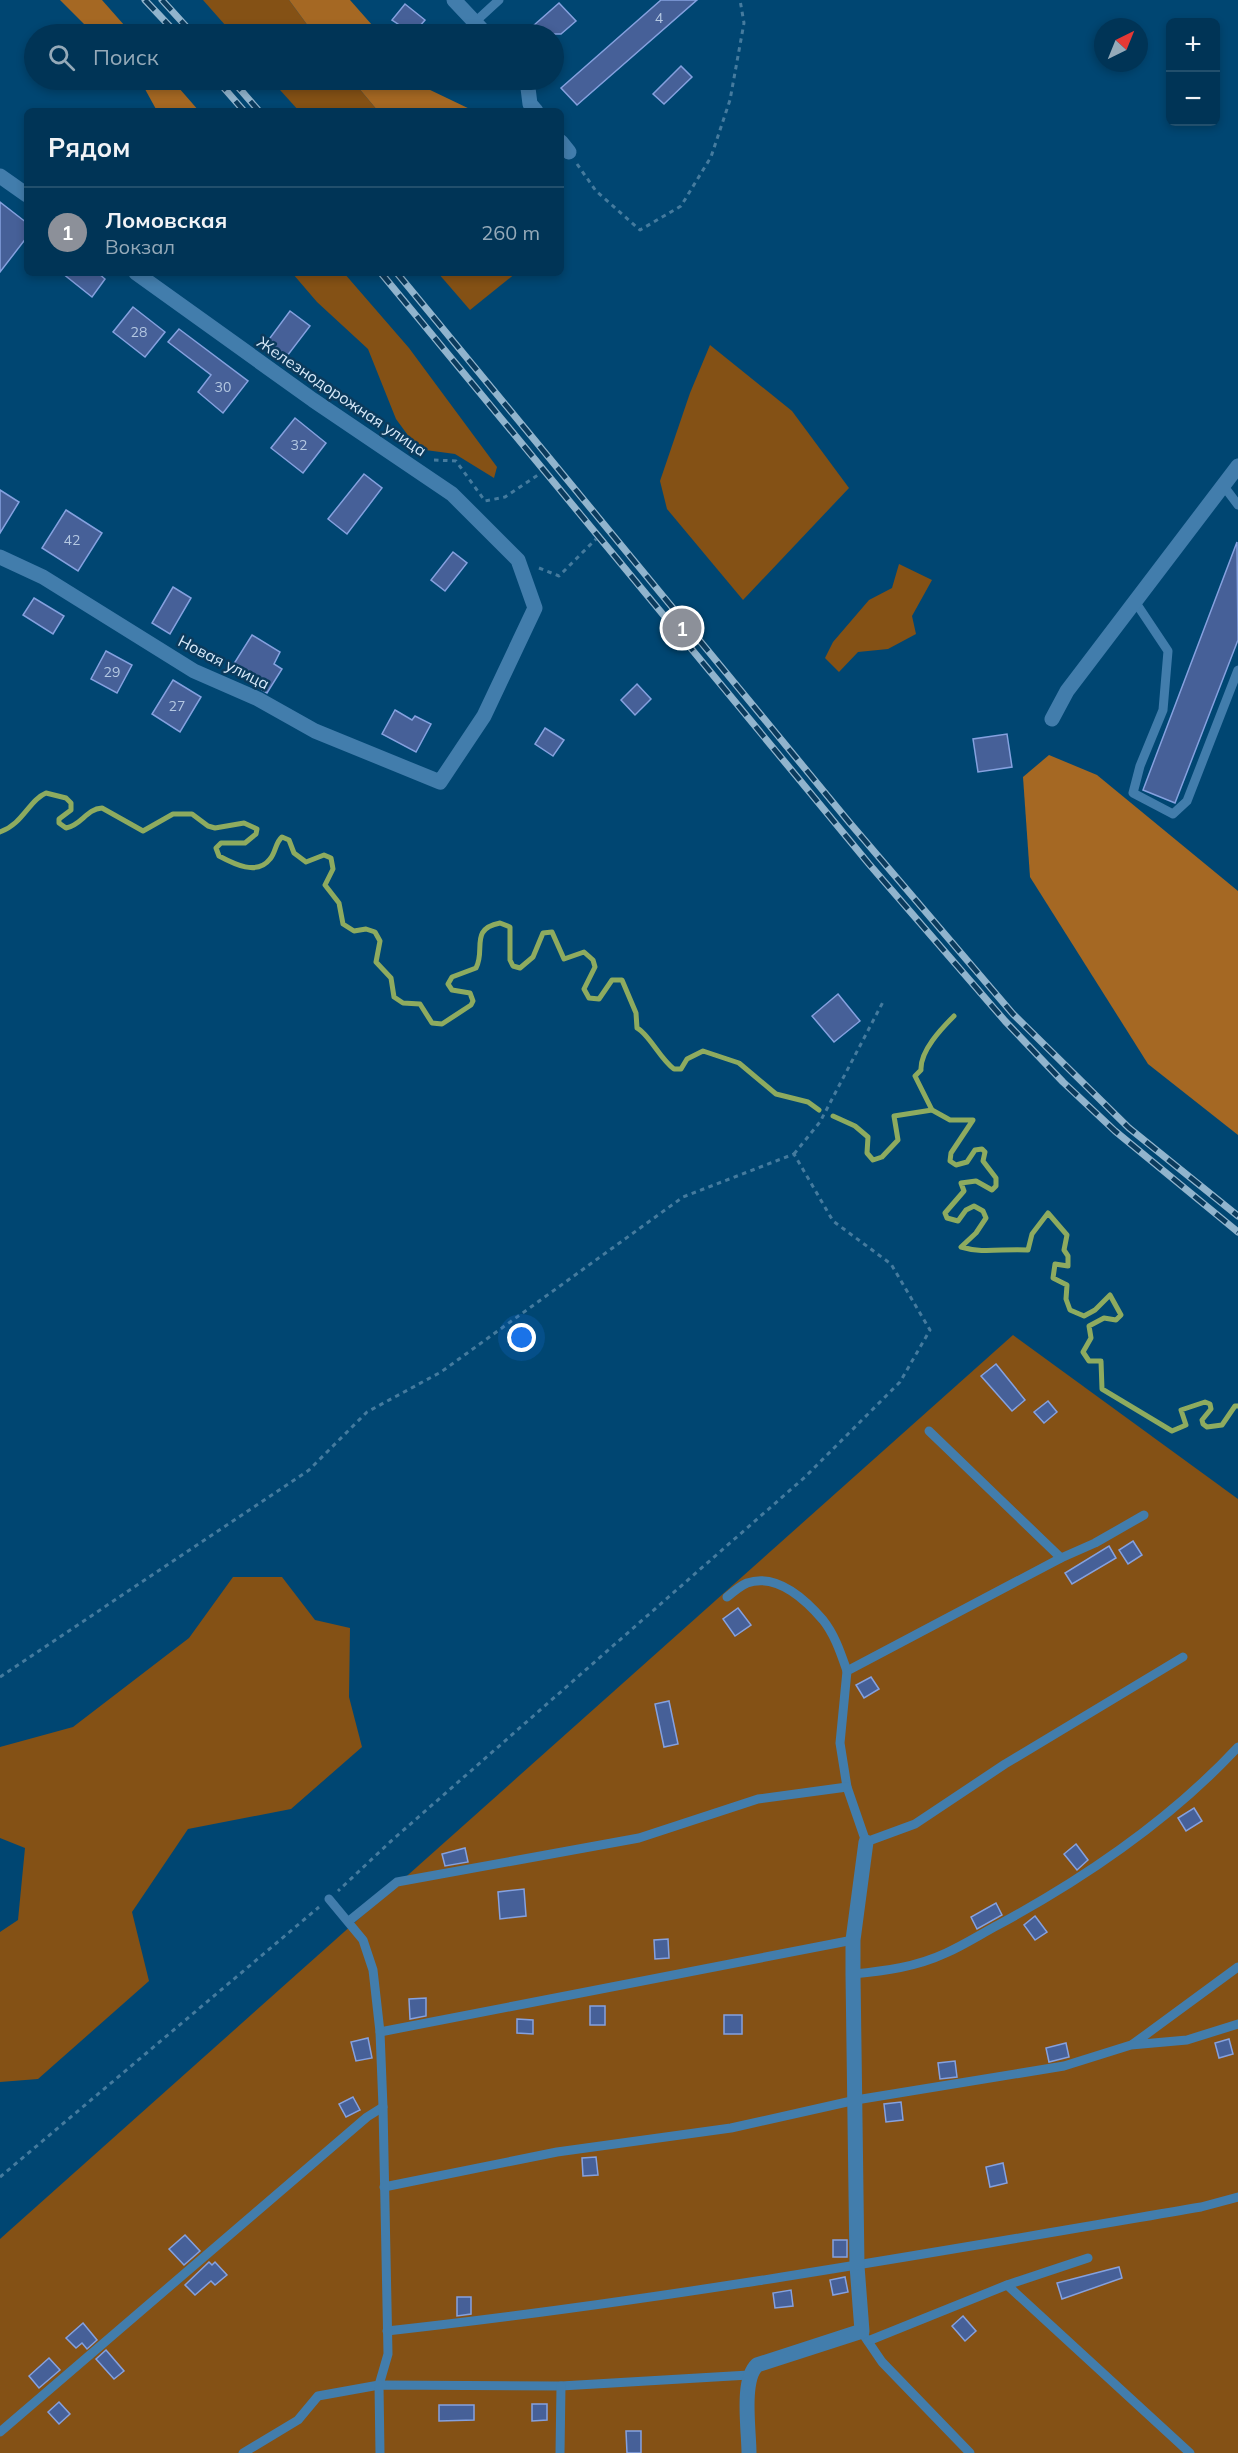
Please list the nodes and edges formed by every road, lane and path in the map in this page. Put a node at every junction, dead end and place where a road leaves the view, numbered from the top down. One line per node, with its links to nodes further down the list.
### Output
1 (454, 0): 4 (street)
2 (499, 0): 4 (lane)
3 (740, 0): 7 (path)
4 (475, 22)
5 (528, 90): 6 (street)
6 (533, 108)
7 (565, 147)
8 (0, 176): 9 (street)
9 (24, 193)
10 (140, 276): 22 (street, Железнодорожная улица)
11 (1238, 466): 13 (street)
12 (541, 473): 14 (path)
13 (1223, 485): 15 (lane); 19 (street)
14 (505, 498)
15 (1238, 506)
16 (596, 539): 18 (path)
17 (0, 557): 22 (street, Новая улица)
18 (559, 576)
19 (1136, 603): 20 (lane); 21 (street)
20 (1238, 670)
21 (1052, 718)
22 (440, 782)
23 (884, 1000): 24 (path)
24 (794, 1154): 31 (path); 35 (path)
25 (929, 1431): 27 (lane)
26 (1144, 1515): 27 (lane)
27 (1061, 1558): 30 (lane)
28 (727, 1597): 30 (lane)
29 (1183, 1657): 34 (lane)
30 (848, 1671): 33 (lane)
31 (0, 1677)
32 (1238, 1747): 39 (lane)
33 (847, 1787): 34 (lane); 36 (lane)
34 (866, 1842): 37 (street)
35 (330, 1899): 36 (lane); 45 (path)
36 (349, 1921): 41 (lane)
37 (853, 1940): 39 (street); 41 (lane)
38 (1238, 1967): 42 (lane)
39 (853, 1974): 43 (street)
40 (1238, 2024): 42 (lane)
41 (380, 2032): 44 (lane)
42 (1131, 2045): 43 (lane)
43 (856, 2100): 46 (lane); 49 (street)
44 (383, 2107): 46 (lane); 56 (lane)
45 (0, 2177)
46 (384, 2187): 51 (lane)
47 (1238, 2197): 49 (lane)
48 (1088, 2258): 50 (lane)
49 (857, 2266): 51 (lane); 52 (street)
50 (1007, 2285): 52 (lane); 62 (lane)
51 (387, 2331): 54 (lane)
52 (865, 2336): 53 (street); 61 (lane)
53 (749, 2375): 55 (lane); 60 (street)
54 (379, 2385): 55 (lane); 57 (lane); 58 (lane)
55 (561, 2386): 59 (lane)
56 (0, 2432)
57 (243, 2453)
58 (380, 2453)
59 (560, 2453)
60 (749, 2453)
61 (970, 2453)
62 (1190, 2453)

